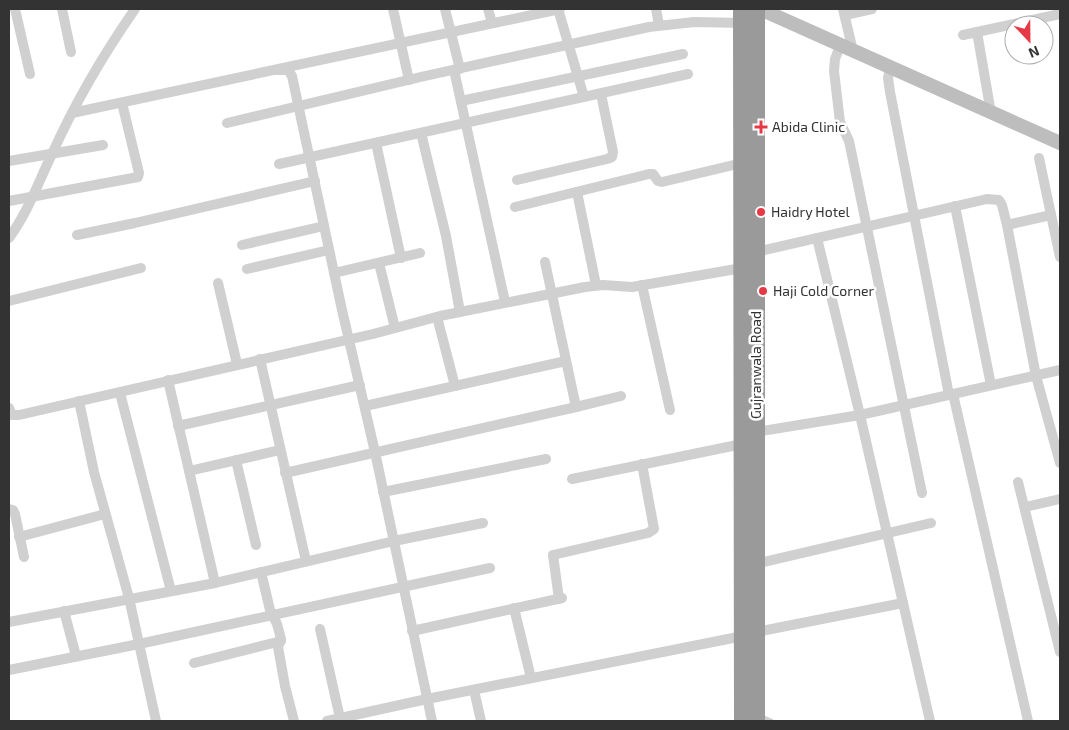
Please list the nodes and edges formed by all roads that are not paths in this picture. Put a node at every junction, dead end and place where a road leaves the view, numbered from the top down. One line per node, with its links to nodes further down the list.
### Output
1 (15, 9): 27 (street)
2 (62, 9): 22 (street)
3 (135, 9): 36 (street)
4 (393, 9): 19 (street)
5 (444, 9): 17 (street)
6 (488, 9): 14 (street)
7 (559, 9): 14 (street); 20 (street)
8 (656, 9): 15 (street)
9 (758, 9): 21 (main road); 67 (highway, Gujranwala Road)
10 (872, 9): 11 (street)
11 (844, 12): 21 (street)
12 (1060, 14): 16 (street)
13 (742, 16): 15 (street); 48 (highway, Gujranwala Road)
14 (492, 24): 17 (street)
15 (659, 26): 20 (street)
16 (977, 32): 18 (street); 37 (street)
17 (449, 33): 19 (street); 25 (street)
18 (963, 35)
19 (401, 43): 26 (street); 30 (street)
20 (568, 45): 25 (street); 29 (street)
21 (846, 48): 24 (main road); 61 (street)
22 (71, 52)
23 (683, 54): 29 (street)
24 (890, 68): 37 (main road); 58 (street)
25 (457, 69): 30 (street); 33 (street)
26 (276, 70): 34 (street); 35 (street)
27 (30, 74)
28 (688, 74): 31 (street)
29 (578, 76): 32 (street); 33 (street)
30 (409, 80): 35 (street)
31 (601, 94): 32 (street); 50 (street)
32 (584, 98): 39 (street)
33 (462, 101): 39 (street)
34 (122, 103): 36 (street); 53 (street)
35 (298, 106): 38 (street); 45 (street)
36 (72, 113): 44 (street)
37 (991, 113): 42 (main road)
38 (226, 123)
39 (467, 123): 40 (street); 82 (street)
40 (421, 133): 41 (street); 83 (street)
41 (376, 143): 45 (street); 69 (street)
42 (1060, 143)
43 (103, 145): 44 (street)
44 (52, 154): 47 (street); 53 (street)
45 (310, 158): 49 (street); 51 (street)
46 (1039, 158): 57 (street)
47 (9, 161)
48 (742, 163): 52 (street); 74 (highway, Gujranwala Road)
49 (279, 164)
50 (516, 180)
51 (315, 181): 60 (street); 62 (street)
52 (577, 192): 55 (street); 79 (street)
53 (34, 196): 54 (street); 63 (street)
54 (9, 201)
55 (515, 206)
56 (955, 206): 58 (street); 59 (street); 95 (street)
57 (1051, 215): 59 (street); 70 (street)
58 (914, 217): 61 (street); 97 (street)
59 (1007, 224): 91 (street)
60 (324, 226): 65 (street); 66 (street)
61 (867, 226): 64 (street); 101 (street)
62 (76, 235)
63 (9, 238)
64 (817, 238): 67 (street); 106 (street)
65 (242, 245)
66 (329, 250): 75 (street); 76 (street)
67 (756, 252): 108 (highway, Gujranwala Road)
68 (420, 253): 69 (street)
69 (401, 258): 72 (street)
70 (1060, 258)
71 (545, 262): 80 (street)
72 (379, 263): 76 (street); 85 (street)
73 (141, 268): 81 (street)
74 (742, 268): 78 (street); 109 (highway, Gujranwala Road)
75 (247, 269)
76 (334, 273): 86 (street)
77 (218, 283): 89 (street)
78 (642, 285): 79 (street); 105 (street)
79 (596, 286): 80 (street)
80 (552, 293): 82 (street); 88 (street)
81 (9, 301)
82 (505, 302): 83 (street)
83 (460, 312): 84 (street)
84 (437, 317): 85 (street); 94 (street)
85 (395, 328): 86 (street)
86 (349, 339): 87 (street); 93 (street)
87 (260, 359): 89 (street); 100 (street)
88 (566, 361): 94 (street); 103 (street)
89 (237, 364): 92 (street)
90 (1060, 370): 91 (street)
91 (1036, 376): 95 (street); 114 (street)
92 (168, 380): 96 (street); 107 (street)
93 (360, 385): 100 (street); 102 (street)
94 (454, 386): 102 (street)
95 (991, 386): 97 (street)
96 (120, 393): 99 (street); 139 (street)
97 (951, 395): 101 (street); 166 (street)
98 (621, 396): 103 (street)
99 (78, 400): 104 (street); 125 (street)
100 (270, 405): 107 (street); 110 (street)
101 (905, 405): 106 (street); 121 (street)
102 (365, 406): 111 (street)
103 (576, 407): 111 (street)
104 (9, 408)
105 (670, 410)
106 (860, 415): 108 (street); 128 (street)
107 (178, 426): 116 (street)
108 (756, 432): 134 (highway, Gujranwala Road)
109 (742, 444): 115 (street); 148 (highway, Gujranwala Road)
110 (280, 450): 113 (street); 117 (street)
111 (375, 452): 117 (street); 120 (street)
112 (546, 459): 120 (street)
113 (236, 460): 116 (street); 131 (street)
114 (1060, 463)
115 (642, 464): 118 (street); 142 (street)
116 (189, 471): 137 (street)
117 (285, 473): 133 (street)
118 (572, 479)
119 (1018, 482): 123 (street)
120 (383, 492): 130 (street)
121 (922, 493)
122 (1060, 499): 123 (street)
123 (1025, 507): 151 (street)
124 (9, 509): 129 (street)
125 (105, 514): 129 (street); 140 (street)
126 (931, 523): 128 (street)
127 (483, 524): 130 (street)
128 (886, 534): 134 (street); 141 (street)
129 (19, 537): 132 (street)
130 (394, 541): 133 (street); 138 (street)
131 (256, 545)
132 (24, 557)
133 (306, 561): 136 (street)
134 (756, 564): 148 (highway, Gujranwala Road)
135 (490, 568): 138 (street)
136 (261, 572): 137 (street); 144 (street)
137 (215, 583): 139 (street)
138 (403, 587): 144 (street); 147 (street)
139 (171, 591): 140 (street)
140 (129, 598): 143 (street); 150 (street)
141 (902, 602): 148 (street); 165 (street)
142 (514, 608): 147 (street); 155 (street)
143 (64, 611): 145 (street); 152 (street)
144 (273, 615): 149 (street); 150 (street)
145 (9, 622)
146 (320, 630): 158 (street)
147 (412, 631): 157 (street)
148 (749, 634): 155 (street); 159 (highway, Gujranwala Road)
149 (280, 641): 153 (street); 161 (street)
150 (139, 644): 152 (street); 160 (street)
151 (1060, 652)
152 (76, 656): 154 (street)
153 (194, 663)
154 (9, 670)
155 (531, 678): 156 (street)
156 (474, 690): 157 (street); 164 (street)
157 (427, 699): 158 (street); 163 (street)
158 (340, 718): 162 (street)
159 (756, 720)
160 (156, 721)
161 (294, 721)
162 (327, 721)
163 (432, 721)
164 (481, 721)
165 (930, 721)
166 (1028, 721)

